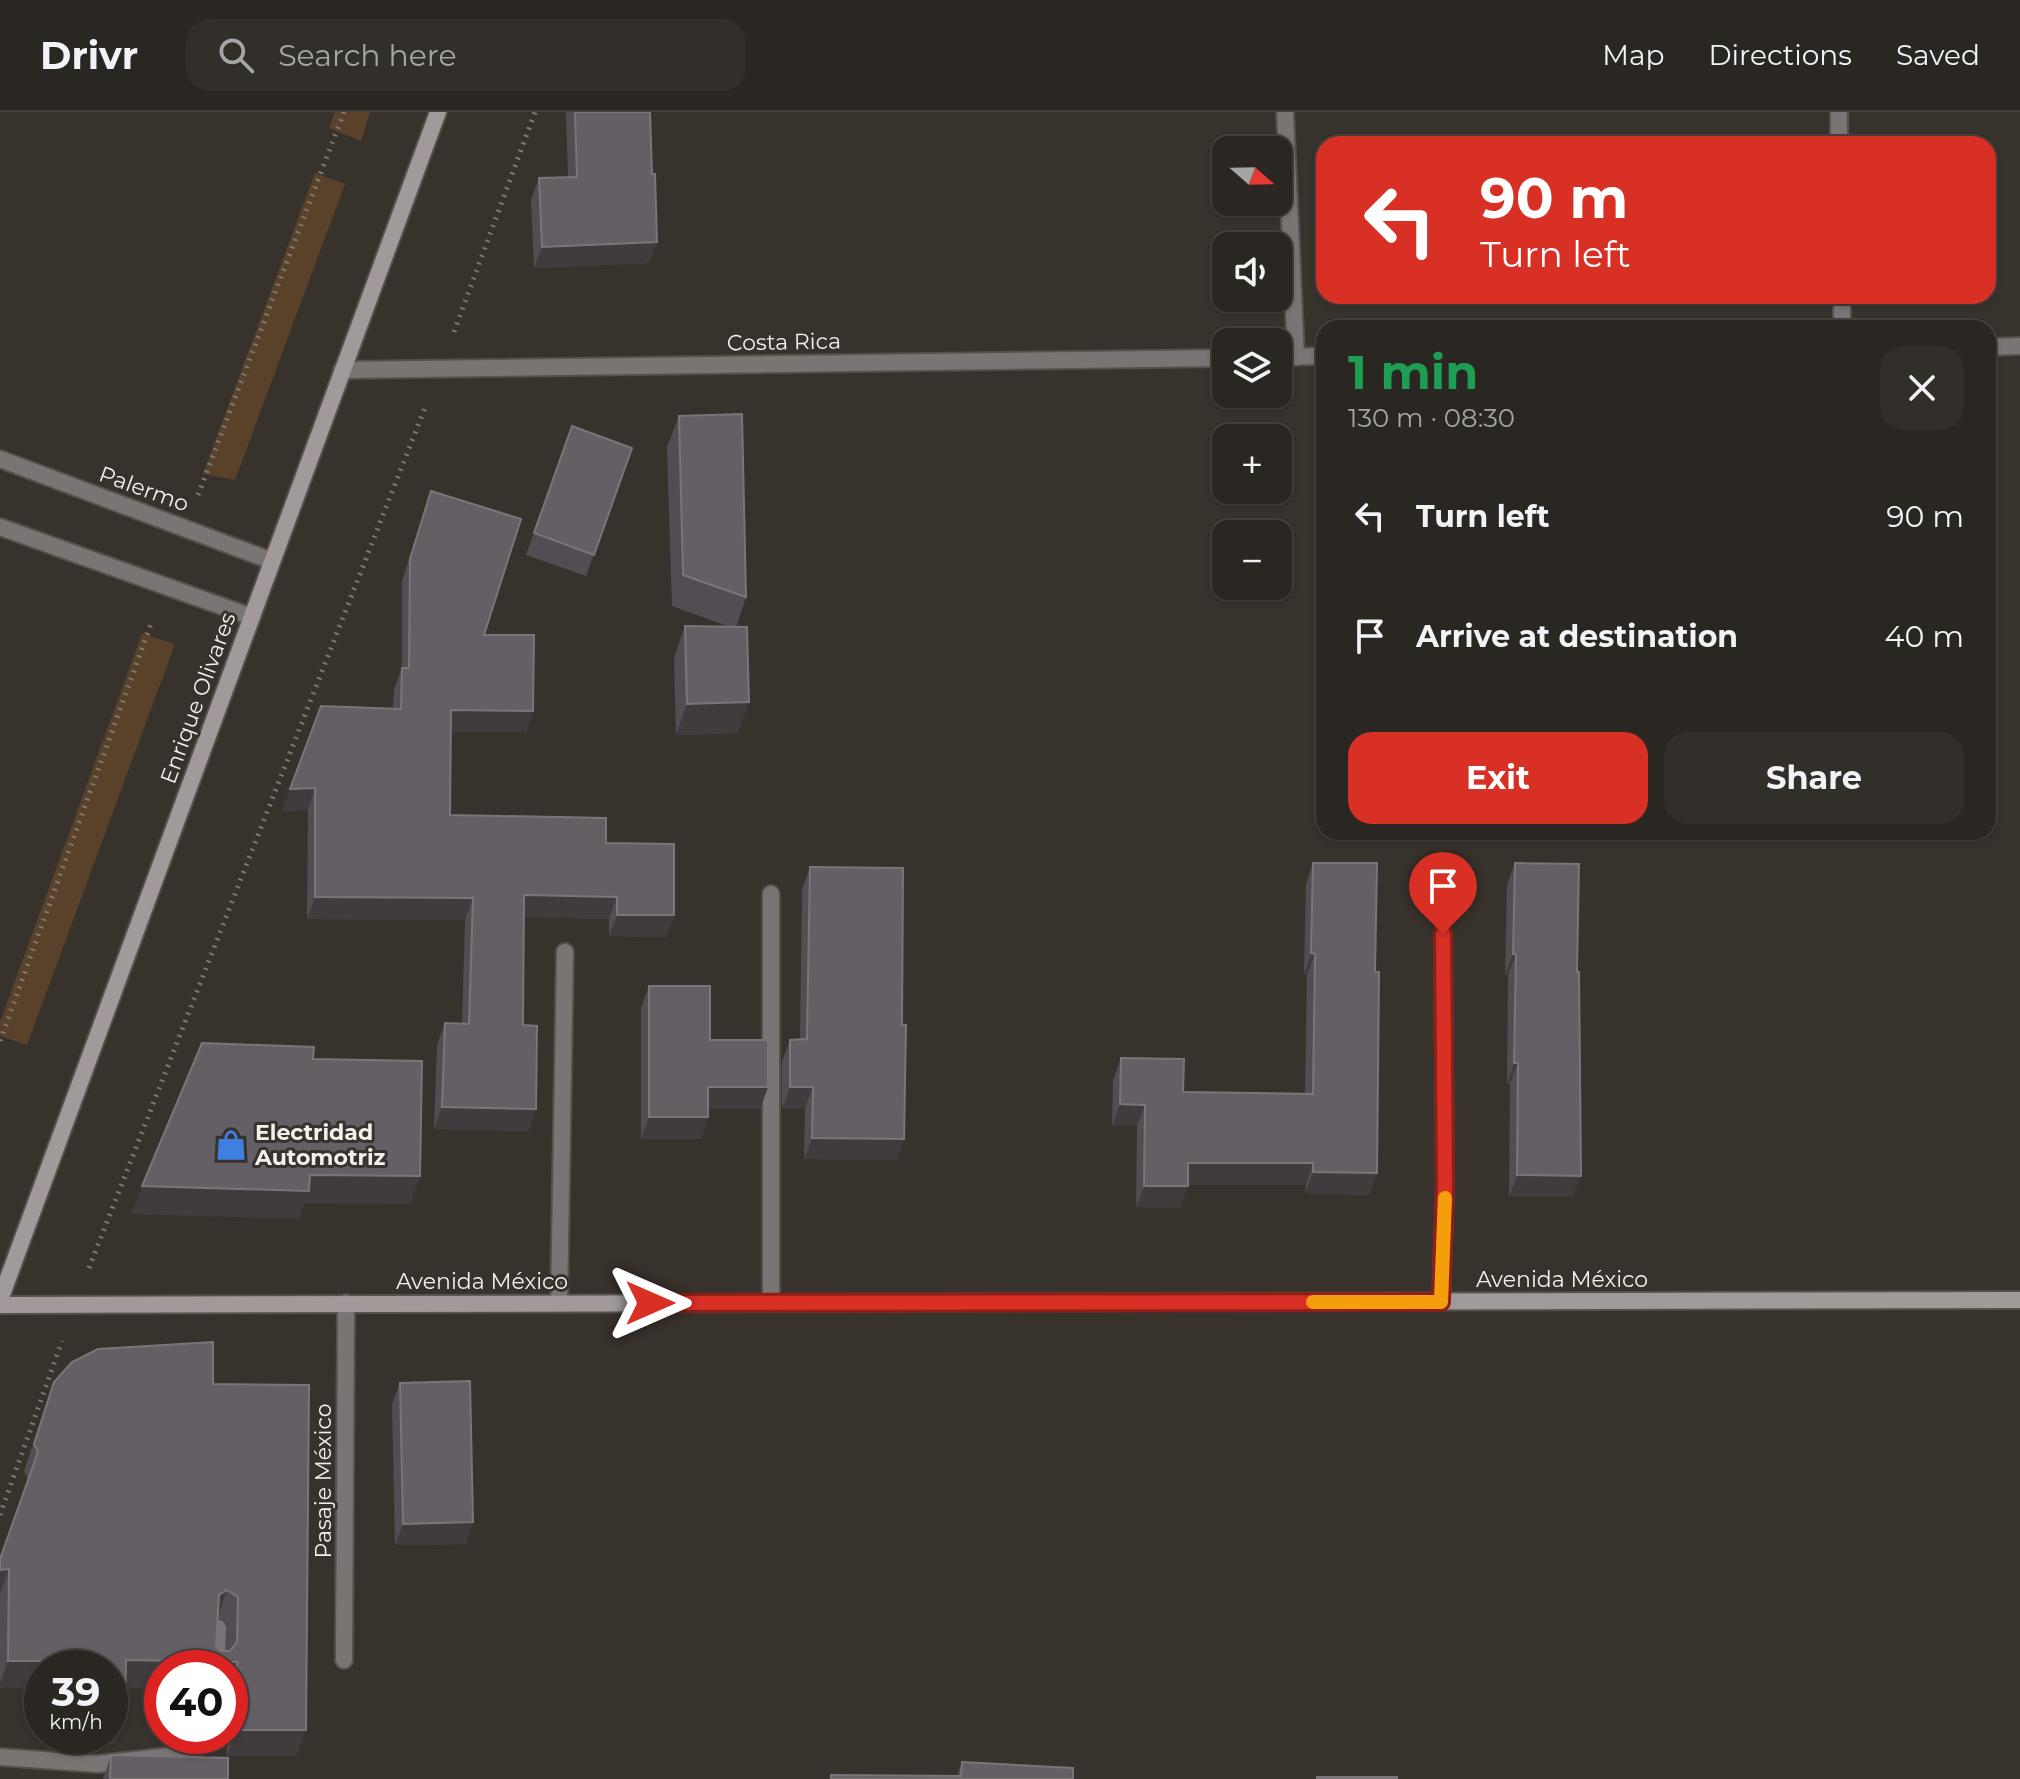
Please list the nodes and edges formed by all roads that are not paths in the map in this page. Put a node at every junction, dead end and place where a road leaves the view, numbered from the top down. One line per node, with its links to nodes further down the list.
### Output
1 (438, 112): 11 (street, Enrique Olivares)
2 (1285, 112): 9 (street)
3 (1839, 112): 4 (street)
4 (1839, 136)
5 (2020, 346): 6 (street)
6 (1996, 347)
7 (1316, 356): 9 (street)
8 (1292, 357): 9 (street)
9 (1296, 357)
10 (1212, 358): 11 (street, Costa Rica)
11 (342, 370): 14 (street, Enrique Olivares)
12 (0, 459): 14 (street, Palermo)
13 (0, 527): 15 (street)
14 (272, 561): 15 (street, Enrique Olivares)
15 (252, 617): 20 (street, Enrique Olivares)
16 (771, 894): 24 (street)
17 (1443, 934): 21 (street)
18 (565, 952): 23 (street)
19 (2020, 1300): 21 (street, Avenida México)
20 (0, 1302): 22 (street, Avenida México)
21 (1441, 1302): 24 (street, Avenida México)
22 (346, 1303): 23 (street, Avenida México); 27 (street, Pasaje México)
23 (559, 1303): 24 (street, Avenida México)
24 (771, 1303)
25 (218, 1628): 26 (street)
26 (217, 1650)
27 (344, 1660)
28 (188, 1754): 29 (street)
29 (0, 1757)

